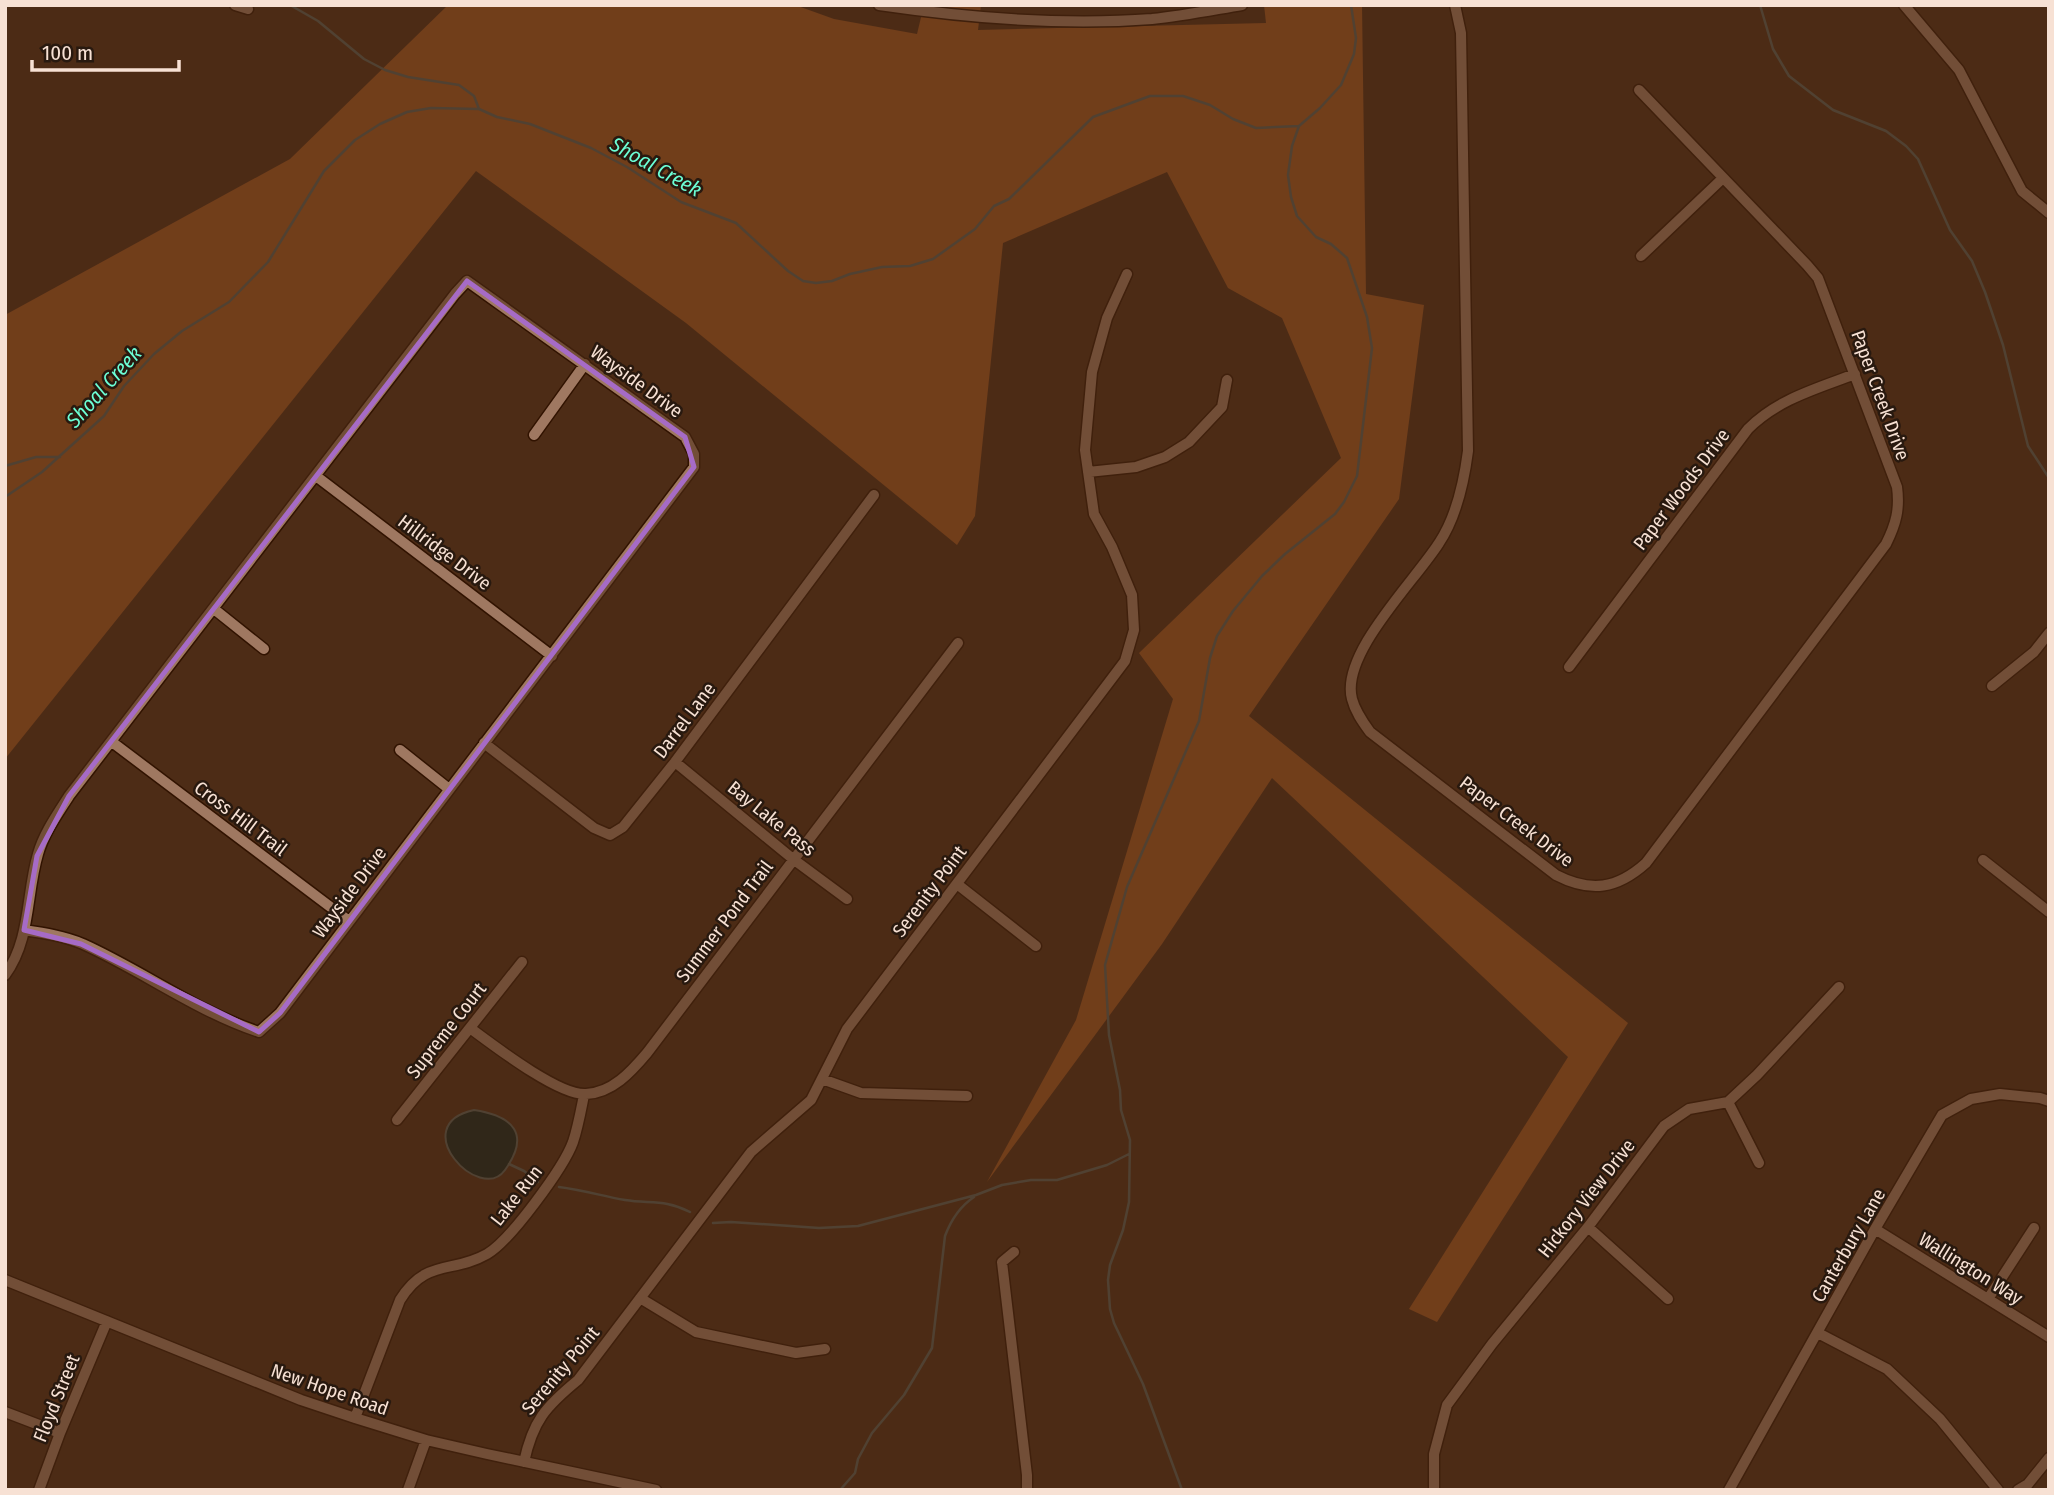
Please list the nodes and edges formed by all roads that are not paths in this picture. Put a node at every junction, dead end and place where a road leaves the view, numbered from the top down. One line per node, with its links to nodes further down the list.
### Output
1 (235, 5): 6 (street)
2 (878, 5): 3 (street)
3 (1242, 5)
4 (1455, 5): 13 (street, Paper Creek Drive)
5 (1905, 5): 9 (street)
6 (248, 9)
7 (1639, 90): 8 (street, Paper Creek Drive)
8 (1723, 178): 10 (street); 13 (street, Paper Creek Drive)
9 (2049, 213)
10 (1641, 256)
11 (1127, 274): 16 (street, Serenity Point)
12 (585, 364): 15 (street); 17 (street, Wayside Drive); 23 (street, Wayside Drive)
13 (1855, 374): 24 (street, Paper Woods Drive)
14 (1227, 380): 16 (street)
15 (534, 435)
16 (1088, 472): 33 (street, Serenity Point)
17 (316, 476): 19 (street, Wayside Drive); 23 (street, Hillridge Drive)
18 (874, 495): 29 (street, Darrel Lane)
19 (214, 609): 22 (street); 26 (street, Wayside Drive)
20 (2049, 634): 25 (street)
21 (958, 643): 31 (street, Summer Pond Trail)
22 (264, 649)
23 (552, 656): 27 (street, Wayside Drive)
24 (1569, 667)
25 (1993, 686)
26 (112, 742): 36 (street, Cross Hill Trail); 37 (street, Wayside Drive)
27 (484, 743): 29 (street, Darrel Lane); 30 (street, Wayside Drive)
28 (400, 750): 30 (street)
29 (675, 762): 31 (street, Bay Lake Pass)
30 (449, 789): 36 (street, Wayside Drive)
31 (793, 859): 34 (street, Bay Lake Pass); 44 (street, Summer Pond Trail)
32 (1983, 860): 35 (street)
33 (957, 884): 38 (street); 43 (street, Serenity Point)
34 (847, 899)
35 (2048, 910)
36 (349, 921): 37 (street, Wayside Drive)
37 (24, 930): 40 (street, Wayside Drive)
38 (1036, 946)
39 (522, 962): 42 (street, Supreme Court)
40 (5, 975)
41 (1839, 987): 47 (street)
42 (470, 1028): 44 (street); 48 (street, Supreme Court)
43 (822, 1079): 45 (street); 55 (street, Serenity Point)
44 (584, 1095): 63 (street, Lake Run)
45 (967, 1096)
46 (2049, 1101): 52 (street, Canterbury Lane)
47 (1728, 1102): 49 (street); 50 (street, Hickory View Drive)
48 (397, 1120)
49 (1759, 1163)
50 (1588, 1227): 56 (street); 72 (street, Hickory View Drive)
51 (2034, 1228): 57 (street)
52 (1875, 1229): 57 (street, Wallington Way); 59 (street, Canterbury Lane)
53 (1014, 1252): 71 (street)
54 (5, 1280): 58 (street, New Hope Road)
55 (640, 1298): 61 (street); 67 (street, Serenity Point)
56 (1668, 1299)
57 (1988, 1299): 60 (street, Wallington Way)
58 (107, 1321): 63 (street, New Hope Road); 64 (street, Floyd Street)
59 (1818, 1333): 73 (street, Canterbury Lane); 74 (street)
60 (2049, 1337)
61 (825, 1349)
62 (5, 1412): 64 (street)
63 (355, 1418): 65 (street, New Hope Road)
64 (60, 1433): 68 (street, Floyd Street)
65 (426, 1440): 67 (street, New Hope Road); 69 (street)
66 (2049, 1458): 75 (street)
67 (523, 1462): 70 (street, New Hope Road)
68 (39, 1490)
69 (408, 1490)
70 (656, 1490)
71 (1027, 1490)
72 (1434, 1490)
73 (1730, 1490)
74 (1998, 1490)
75 (2018, 1490)

